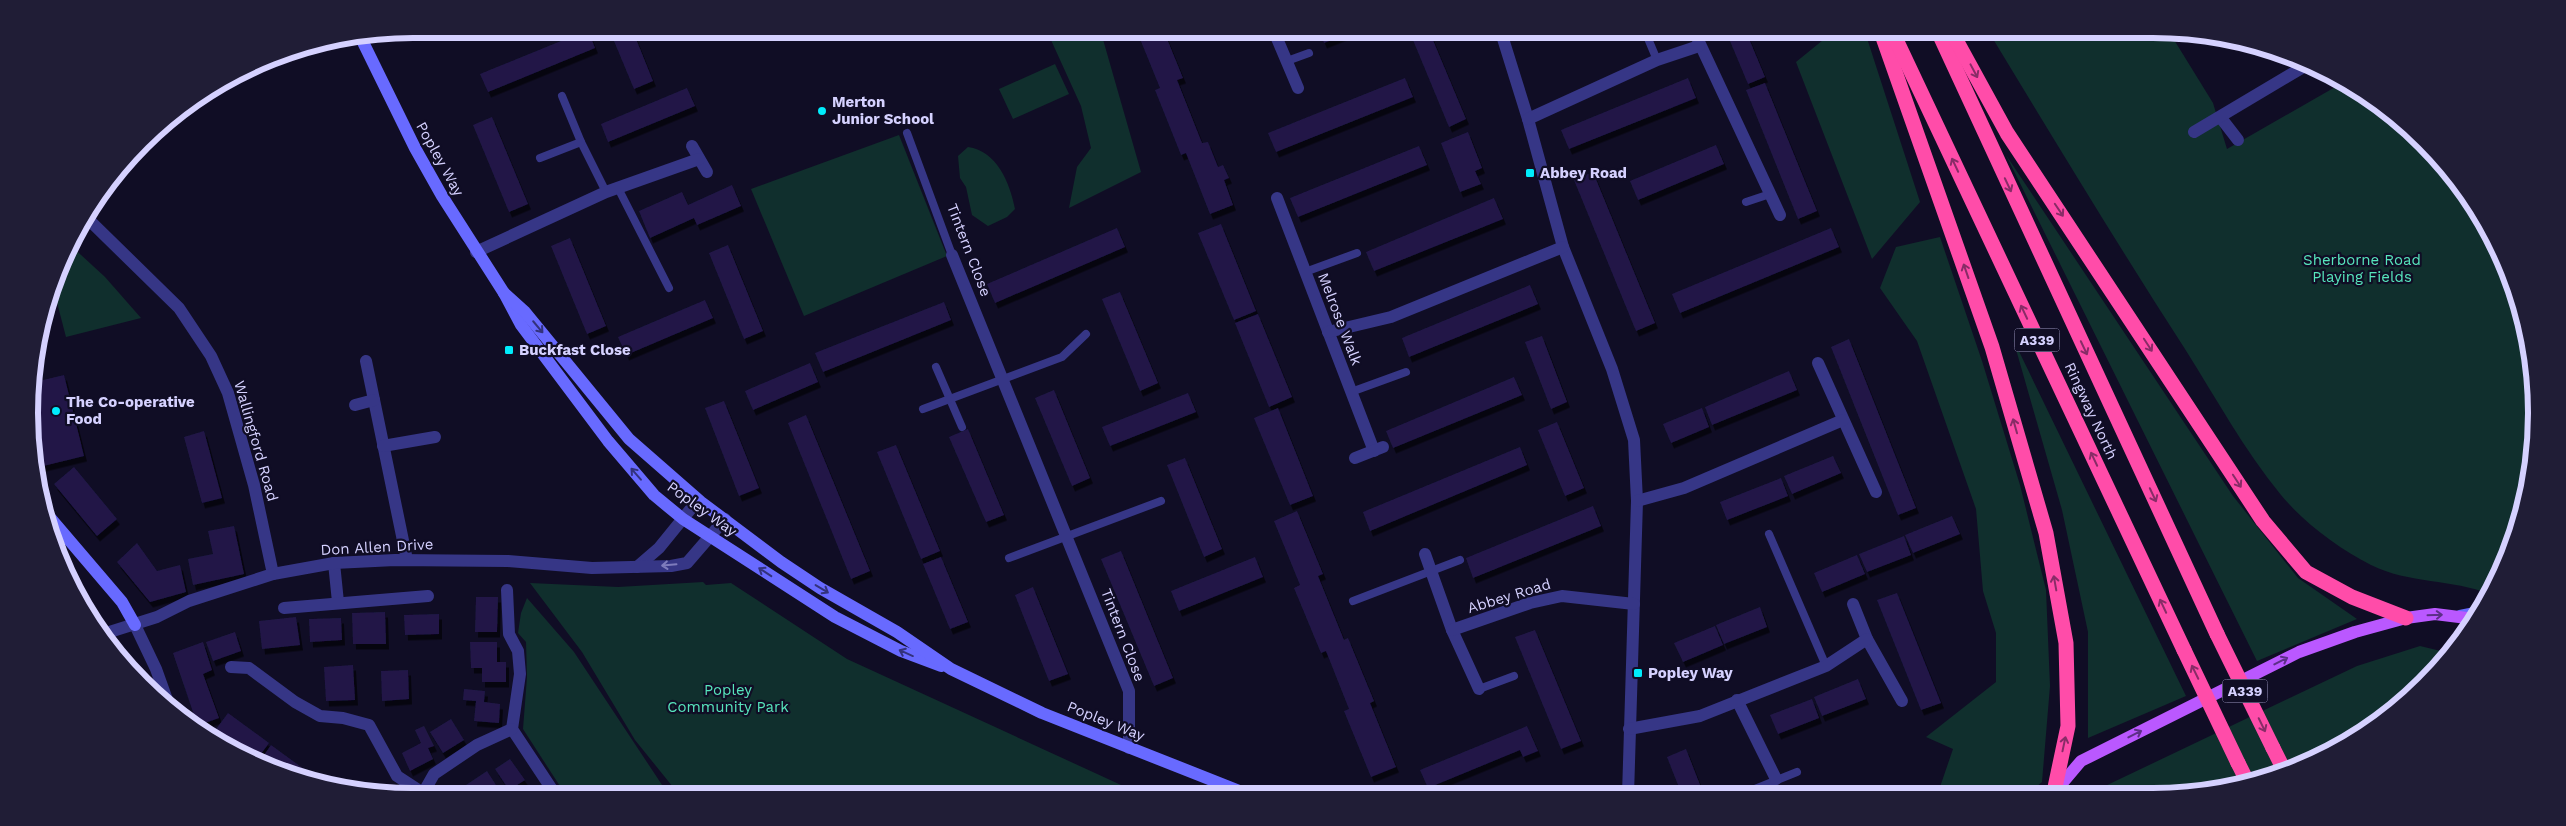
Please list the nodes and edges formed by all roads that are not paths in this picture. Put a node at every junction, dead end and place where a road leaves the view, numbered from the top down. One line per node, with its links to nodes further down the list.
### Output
1 (1277, 38): 13 (street)
2 (1503, 38): 18 (street)
3 (1648, 38): 12 (lane)
4 (1696, 38): 10 (street)
5 (1883, 38): 111 (highway, one-way to 5)
6 (1895, 38): 103 (highway, Ringway North / A339, one-way to 6, bridge)
7 (1941, 38): 101 (highway, Ringway North / A339, one-way to 101, bridge)
8 (1955, 38): 84 (highway, one-way to 84)
9 (363, 41): 34 (street, Popley Way)
10 (1699, 46): 12 (street); 28 (street)
11 (1309, 53): 13 (lane)
12 (1657, 60): 18 (street)
13 (1287, 61): 15 (street)
14 (2302, 68): 17 (street)
15 (1298, 88)
16 (562, 96): 22 (lane)
17 (2221, 118): 19 (street); 21 (street)
18 (1528, 119): 33 (street)
19 (2194, 132)
20 (907, 133): 36 (lane, Tintern Close)
21 (2238, 140)
22 (580, 142): 24 (lane); 27 (lane)
23 (692, 146): 25 (street)
24 (540, 158)
25 (699, 159): 26 (street); 27 (street)
26 (707, 172)
27 (612, 190): 34 (street); 38 (lane)
28 (1770, 194): 30 (lane); 31 (street)
29 (1277, 198): 37 (street, Melrose Walk)
30 (1746, 202)
31 (1780, 215)
32 (90, 221): 74 (street, Wallingford Road)
33 (1563, 247): 40 (street); 60 (street)
34 (476, 252): 39 (street, Popley Way)
35 (1357, 253): 37 (lane)
36 (952, 255): 46 (street, Tintern Close)
37 (1305, 272): 40 (street, Melrose Walk)
38 (669, 288)
39 (504, 293): 58 (street, Popley Way, one-way to 58); 61 (street, Popley Way, one-way to 39)
40 (1328, 332): 47 (street, Melrose Walk)
41 (1086, 334): 46 (lane)
42 (366, 361): 49 (street)
43 (1818, 363): 52 (street)
44 (936, 367): 48 (lane)
45 (1406, 372): 47 (lane)
46 (1002, 379): 48 (lane); 66 (street, Tintern Close)
47 (1351, 392): 56 (street, Melrose Walk)
48 (949, 398): 51 (lane); 53 (lane)
49 (374, 400): 50 (street); 55 (street)
50 (355, 405)
51 (923, 409)
52 (1843, 420): 57 (street); 60 (street)
53 (962, 427)
54 (435, 437): 55 (street)
55 (383, 446): 69 (street)
56 (1355, 458)
57 (1876, 492)
58 (698, 500): 61 (street); 62 (street, Popley Way)
59 (1161, 501): 66 (lane)
60 (1637, 501): 79 (street)
61 (683, 519): 65 (street, Popley Way); 72 (street)
62 (725, 519): 65 (street, Don Allen Drive); 92 (street, Popley Way, one-way to 92)
63 (53, 521): 86 (street)
64 (1770, 534): 90 (lane)
65 (711, 537): 72 (street, Don Allen Drive, one-way to 72); 92 (street, Popley Way, one-way to 65)
66 (1067, 538): 68 (lane); 100 (street, Tintern Close)
67 (1425, 554): 73 (street)
68 (1009, 558)
69 (407, 560): 71 (street, Don Allen Drive); 72 (street, Don Allen Drive)
70 (1460, 560): 73 (lane)
71 (334, 563): 74 (street, Don Allen Drive); 78 (street)
72 (637, 567)
73 (1432, 570): 77 (lane); 87 (street)
74 (272, 574): 86 (street, Don Allen Drive)
75 (507, 590): 98 (street)
76 (428, 596): 78 (street)
77 (1353, 601)
78 (338, 602): 81 (street)
79 (1634, 604): 87 (street, Abbey Road); 99 (street)
80 (1853, 604): 89 (street)
81 (284, 608)
82 (2470, 614): 83 (street)
83 (2460, 616): 84 (main road, one-way to 83); 85 (main road)
84 (2406, 618): 112 (main road, one-way to 84)
85 (2468, 618)
86 (135, 625): 88 (street, Don Allen Drive); 95 (street)
87 (1452, 630): 94 (street)
88 (108, 633)
89 (1867, 639): 90 (street); 97 (street)
90 (1826, 666): 96 (street)
91 (231, 667): 105 (street)
92 (951, 669): 100 (street, Popley Way)
93 (1514, 676): 94 (lane)
94 (1479, 689)
95 (165, 695)
96 (1737, 700): 99 (street); 104 (street)
97 (1902, 701)
98 (512, 729): 106 (street); 107 (street)
99 (1629, 729): 109 (street)
100 (1129, 748): 108 (street, Popley Way)
101 (2282, 766)
102 (1797, 772): 104 (lane)
103 (2245, 777)
104 (1776, 779): 110 (lane)
105 (413, 788)
106 (426, 788)
107 (551, 788)
108 (1232, 788)
109 (1628, 788)
110 (1756, 788)
111 (2055, 788)
112 (2058, 788)

